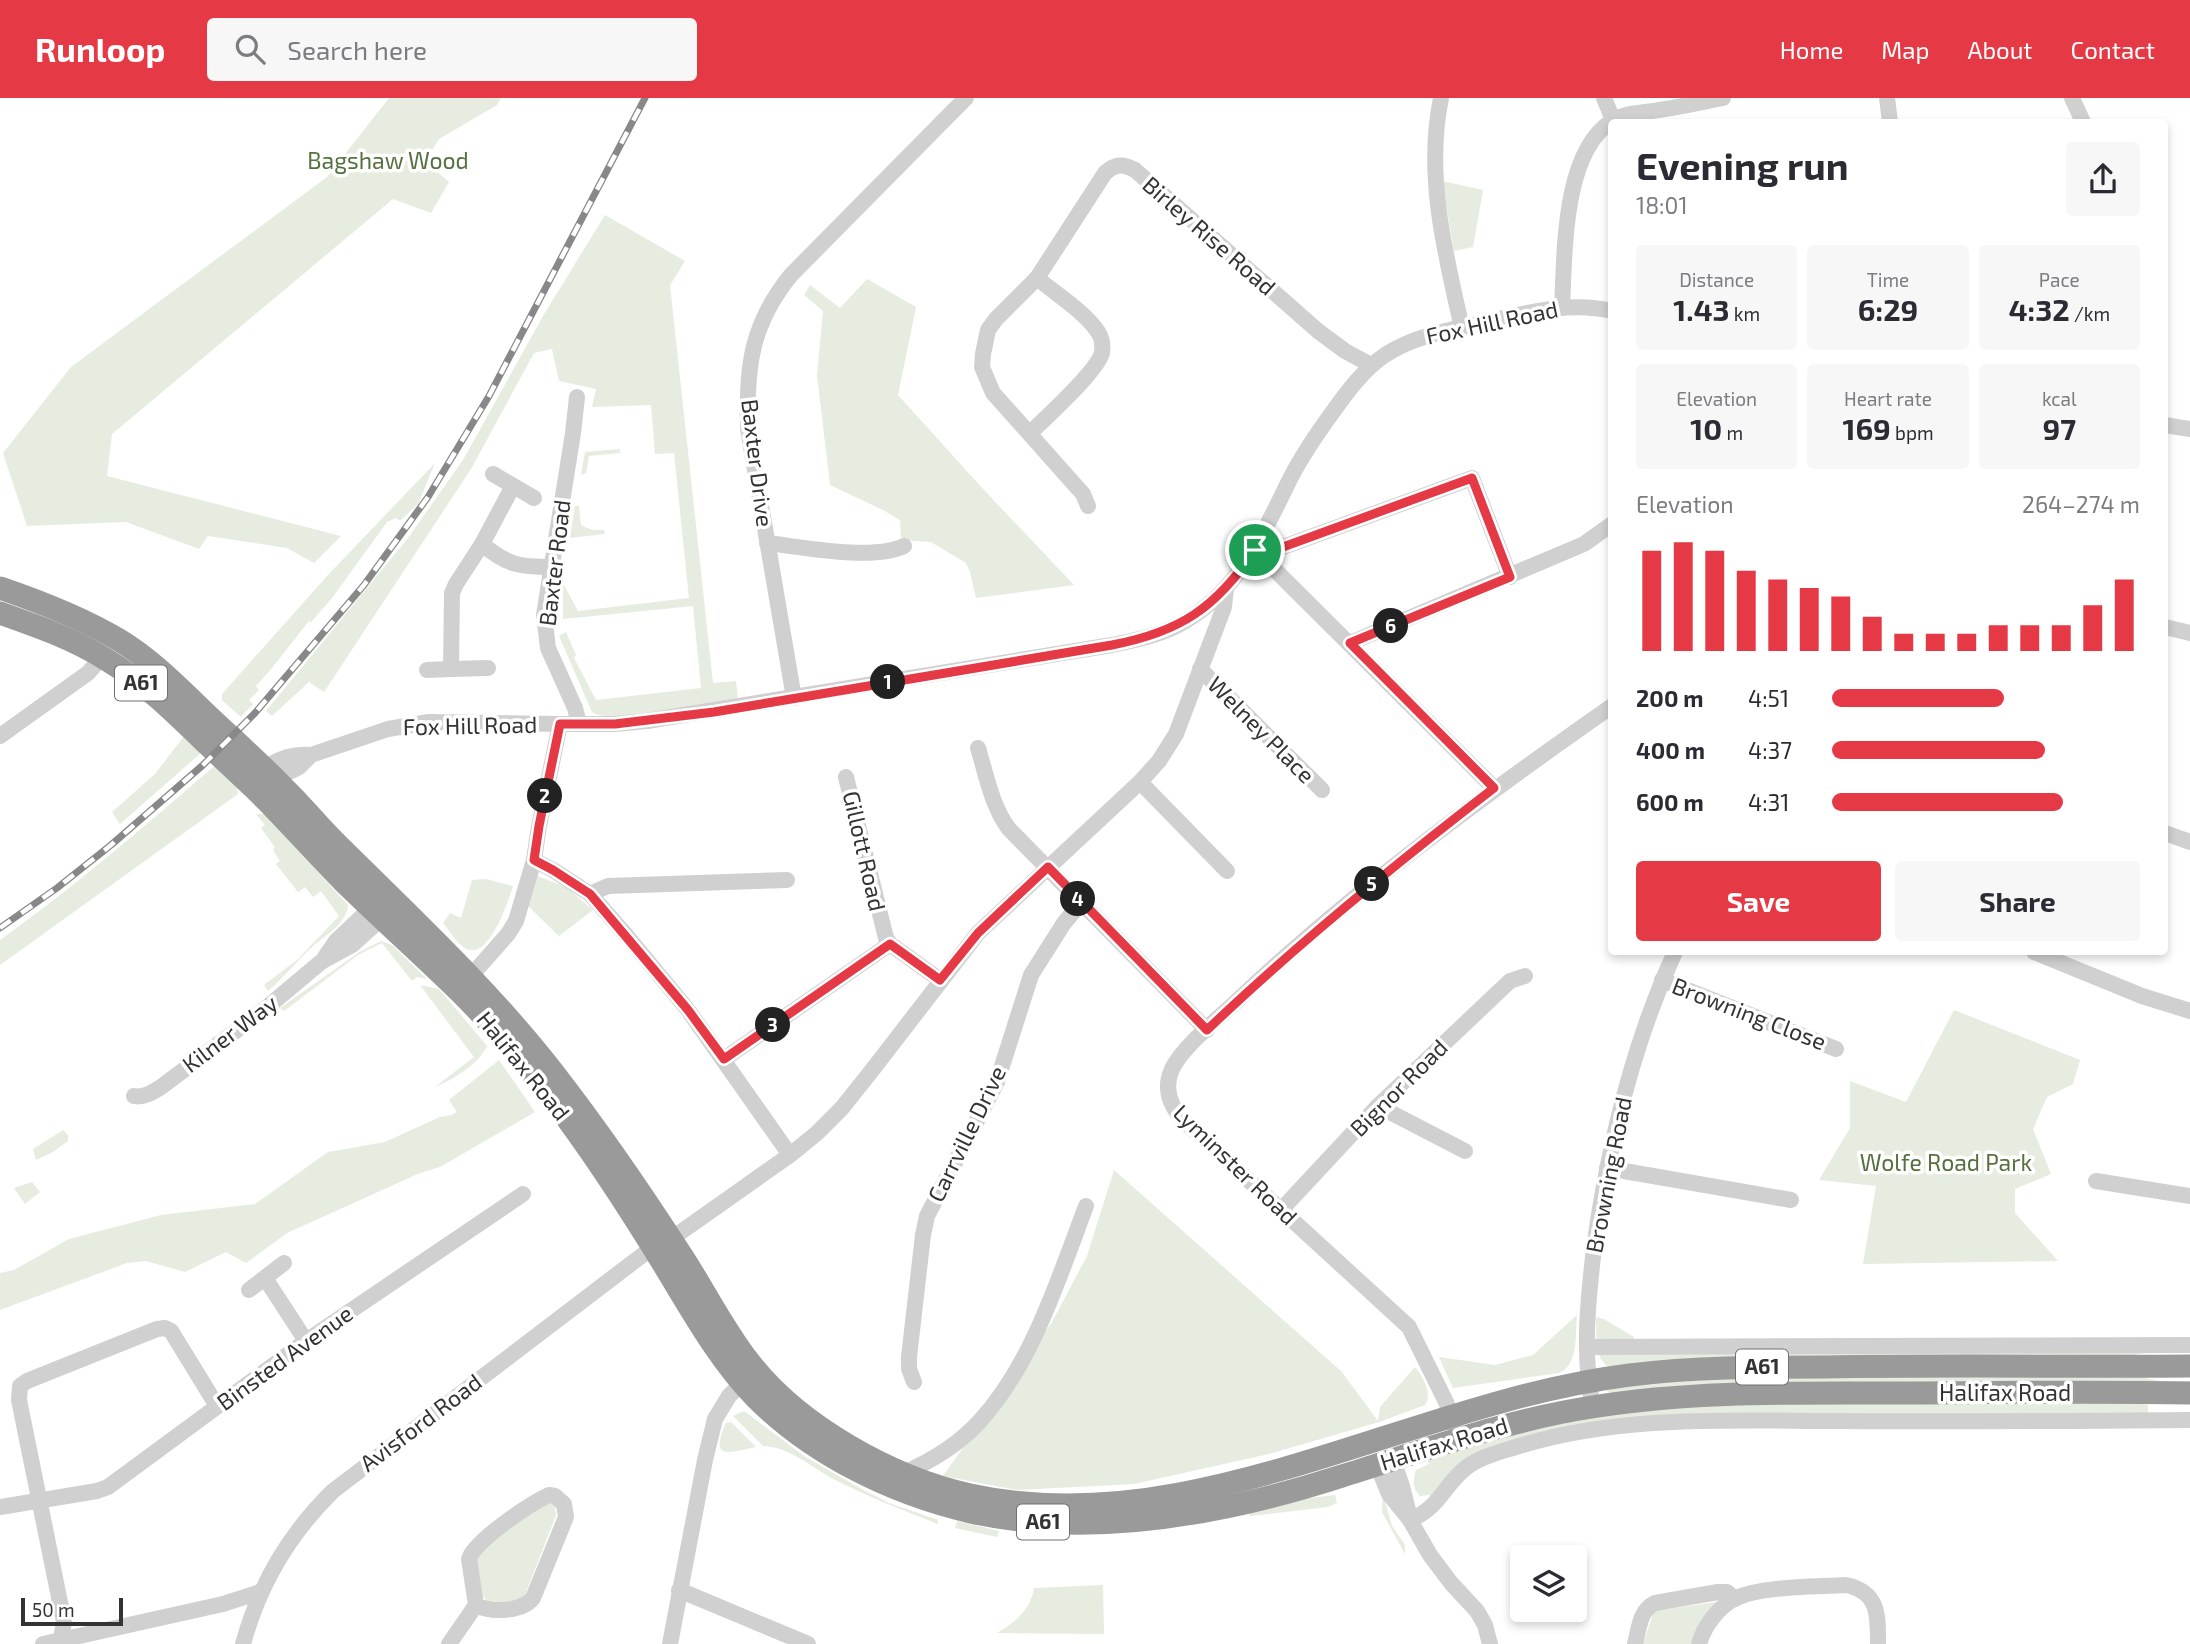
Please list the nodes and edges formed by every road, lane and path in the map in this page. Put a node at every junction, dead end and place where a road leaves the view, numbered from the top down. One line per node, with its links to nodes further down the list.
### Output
1 (966, 98): 26 (street, Baxter Drive)
2 (1441, 98): 15 (street)
3 (1604, 98): 7 (street)
4 (1723, 98): 8 (street)
5 (1887, 98): 9 (street)
6 (2072, 98): 10 (street)
7 (1613, 119)
8 (1616, 119)
9 (1890, 119)
10 (2082, 119)
11 (1608, 124): 13 (street)
12 (1037, 278): 16 (street, Birley Rise Road); 20 (street, Birley Rise Road); 20 (street)
13 (1562, 308): 14 (street, Fox Hill Road); 15 (street, Fox Hill Road)
14 (1608, 310)
15 (1462, 328): 16 (street, Fox Hill Road)
16 (1371, 365): 29 (street, Fox Hill Road)
17 (577, 397): 30 (street, Baxter Road)
18 (2168, 425): 19 (street)
19 (2190, 429)
20 (1030, 433): 24 (street, Birley Rise Road)
21 (493, 474): 22 (street)
22 (513, 486): 23 (street); 27 (street)
23 (534, 498)
24 (1088, 506)
25 (1608, 527): 31 (street)
26 (767, 543): 28 (street); 44 (street, Baxter Drive)
27 (482, 544): 30 (street); 41 (street)
28 (904, 546)
29 (1258, 553): 31 (street); 32 (street, Fox Hill Road); 38 (street)
30 (551, 567): 47 (street, Baxter Road)
31 (1510, 577): 38 (street)
32 (1226, 588): 42 (street, Avisford Road); 44 (street, Fox Hill Road)
33 (0, 589): 36 (highway, A61)
34 (0, 613): 39 (highway, A61)
35 (2168, 628): 37 (street)
36 (103, 631): 39 (highway); 51 (highway, A61)
37 (2190, 633)
38 (1350, 643): 53 (street)
39 (102, 657): 48 (street); 51 (highway, A61)
40 (488, 667): 41 (street)
41 (451, 669): 43 (street)
42 (1200, 669): 52 (street, Avisford Road); 54 (street, Welney Place)
43 (427, 670)
44 (794, 698): 47 (street, Fox Hill Road)
45 (1608, 709): 53 (street, Lyminster Road)
46 (560, 724): 47 (street, Fox Hill Road); 51 (street, Fox Hill Road); 57 (street)
47 (579, 724)
48 (0, 736)
49 (978, 748): 58 (street)
50 (846, 777): 64 (street, Gillott Road)
51 (265, 779): 63 (highway, Halifax Road / A61)
52 (1140, 782): 58 (street, Avisford Road); 59 (street)
53 (1494, 788): 72 (street, Lyminster Road)
54 (1322, 790)
55 (2168, 834): 56 (street)
56 (2190, 842)
57 (534, 860): 61 (street); 70 (street)
58 (1048, 867): 62 (street); 68 (street, Avisford Road)
59 (1227, 872)
60 (787, 880): 61 (street)
61 (590, 894): 74 (street)
62 (1081, 903): 72 (street); 96 (street, Carrville Drive)
63 (382, 908): 70 (highway, Halifax Road / A61); 75 (street, Kilner Way)
64 (890, 944): 68 (street); 74 (street)
65 (1674, 955): 69 (street, Browning Road)
66 (2043, 955): 71 (street)
67 (1525, 976): 76 (street, Bignor Road)
68 (940, 980): 78 (street, Avisford Road)
69 (1662, 980): 73 (street, Browning Close); 79 (street, Browning Road)
70 (465, 983): 86 (highway, Halifax Road / A61)
71 (2190, 1011)
72 (1207, 1030): 85 (street, Lyminster Road)
73 (1836, 1048)
74 (724, 1059): 78 (street)
75 (134, 1096)
76 (1378, 1106): 77 (street); 85 (street, Bignor Road)
77 (1465, 1151)
78 (790, 1155): 86 (street, Avisford Road)
79 (1607, 1168): 83 (street); 92 (street, Browning Road)
80 (2096, 1181): 82 (street)
81 (523, 1194): 90 (street, Binsted Avenue)
82 (2190, 1196)
83 (1791, 1200)
84 (1086, 1206): 104 (street)
85 (1281, 1210): 100 (street, Lyminster Road)
86 (662, 1243): 94 (highway, Halifax Road / A61); 112 (street, Avisford Road)
87 (284, 1263): 88 (street)
88 (265, 1278): 89 (street); 90 (street)
89 (250, 1290)
90 (306, 1341): 98 (street, Binsted Avenue)
91 (2190, 1345): 92 (street, Halifax Road)
92 (1587, 1347): 95 (street, Browning Road)
93 (2190, 1366): 95 (highway, Halifax Road / A61)
94 (749, 1376): 105 (highway, Halifax Road / A61); 106 (highway, Halifax Road / A61); 111 (street)
95 (1588, 1381): 99 (street, Browning Road); 100 (highway, Halifax Road / A61)
96 (914, 1382)
97 (2190, 1393): 99 (highway, Halifax Road / A61)
98 (217, 1406): 108 (street, Binsted Avenue); 108 (street)
99 (1592, 1407): 102 (highway, Halifax Road / A61)
100 (1451, 1415): 102 (street, Lyminster Road); 103 (highway, Halifax Road / A61)
101 (2190, 1420): 110 (street, Halifax Road)
102 (1459, 1438): 105 (highway, Halifax Road / A61)
103 (1377, 1439): 105 (highway); 107 (highway, Halifax Road / A61)
104 (940, 1454): 106 (street); 107 (street)
105 (1385, 1462): 110 (street)
106 (904, 1473): 107 (highway, Halifax Road / A61)
107 (943, 1488)
108 (39, 1500): 109 (street, Binsted Avenue); 115 (street)
109 (0, 1507)
110 (1410, 1520): 121 (street)
111 (679, 1590): 119 (street); 120 (street)
112 (260, 1592): 115 (street); 117 (street, Avisford Road)
113 (1735, 1599): 122 (street); 123 (street); 124 (street)
114 (476, 1605): 114 (street); 118 (street)
115 (61, 1642): 116 (street)
116 (43, 1644)
117 (243, 1644)
118 (449, 1644)
119 (670, 1644)
120 (808, 1644)
121 (1490, 1644)
122 (1635, 1644)
123 (1699, 1644)
124 (1878, 1644)

